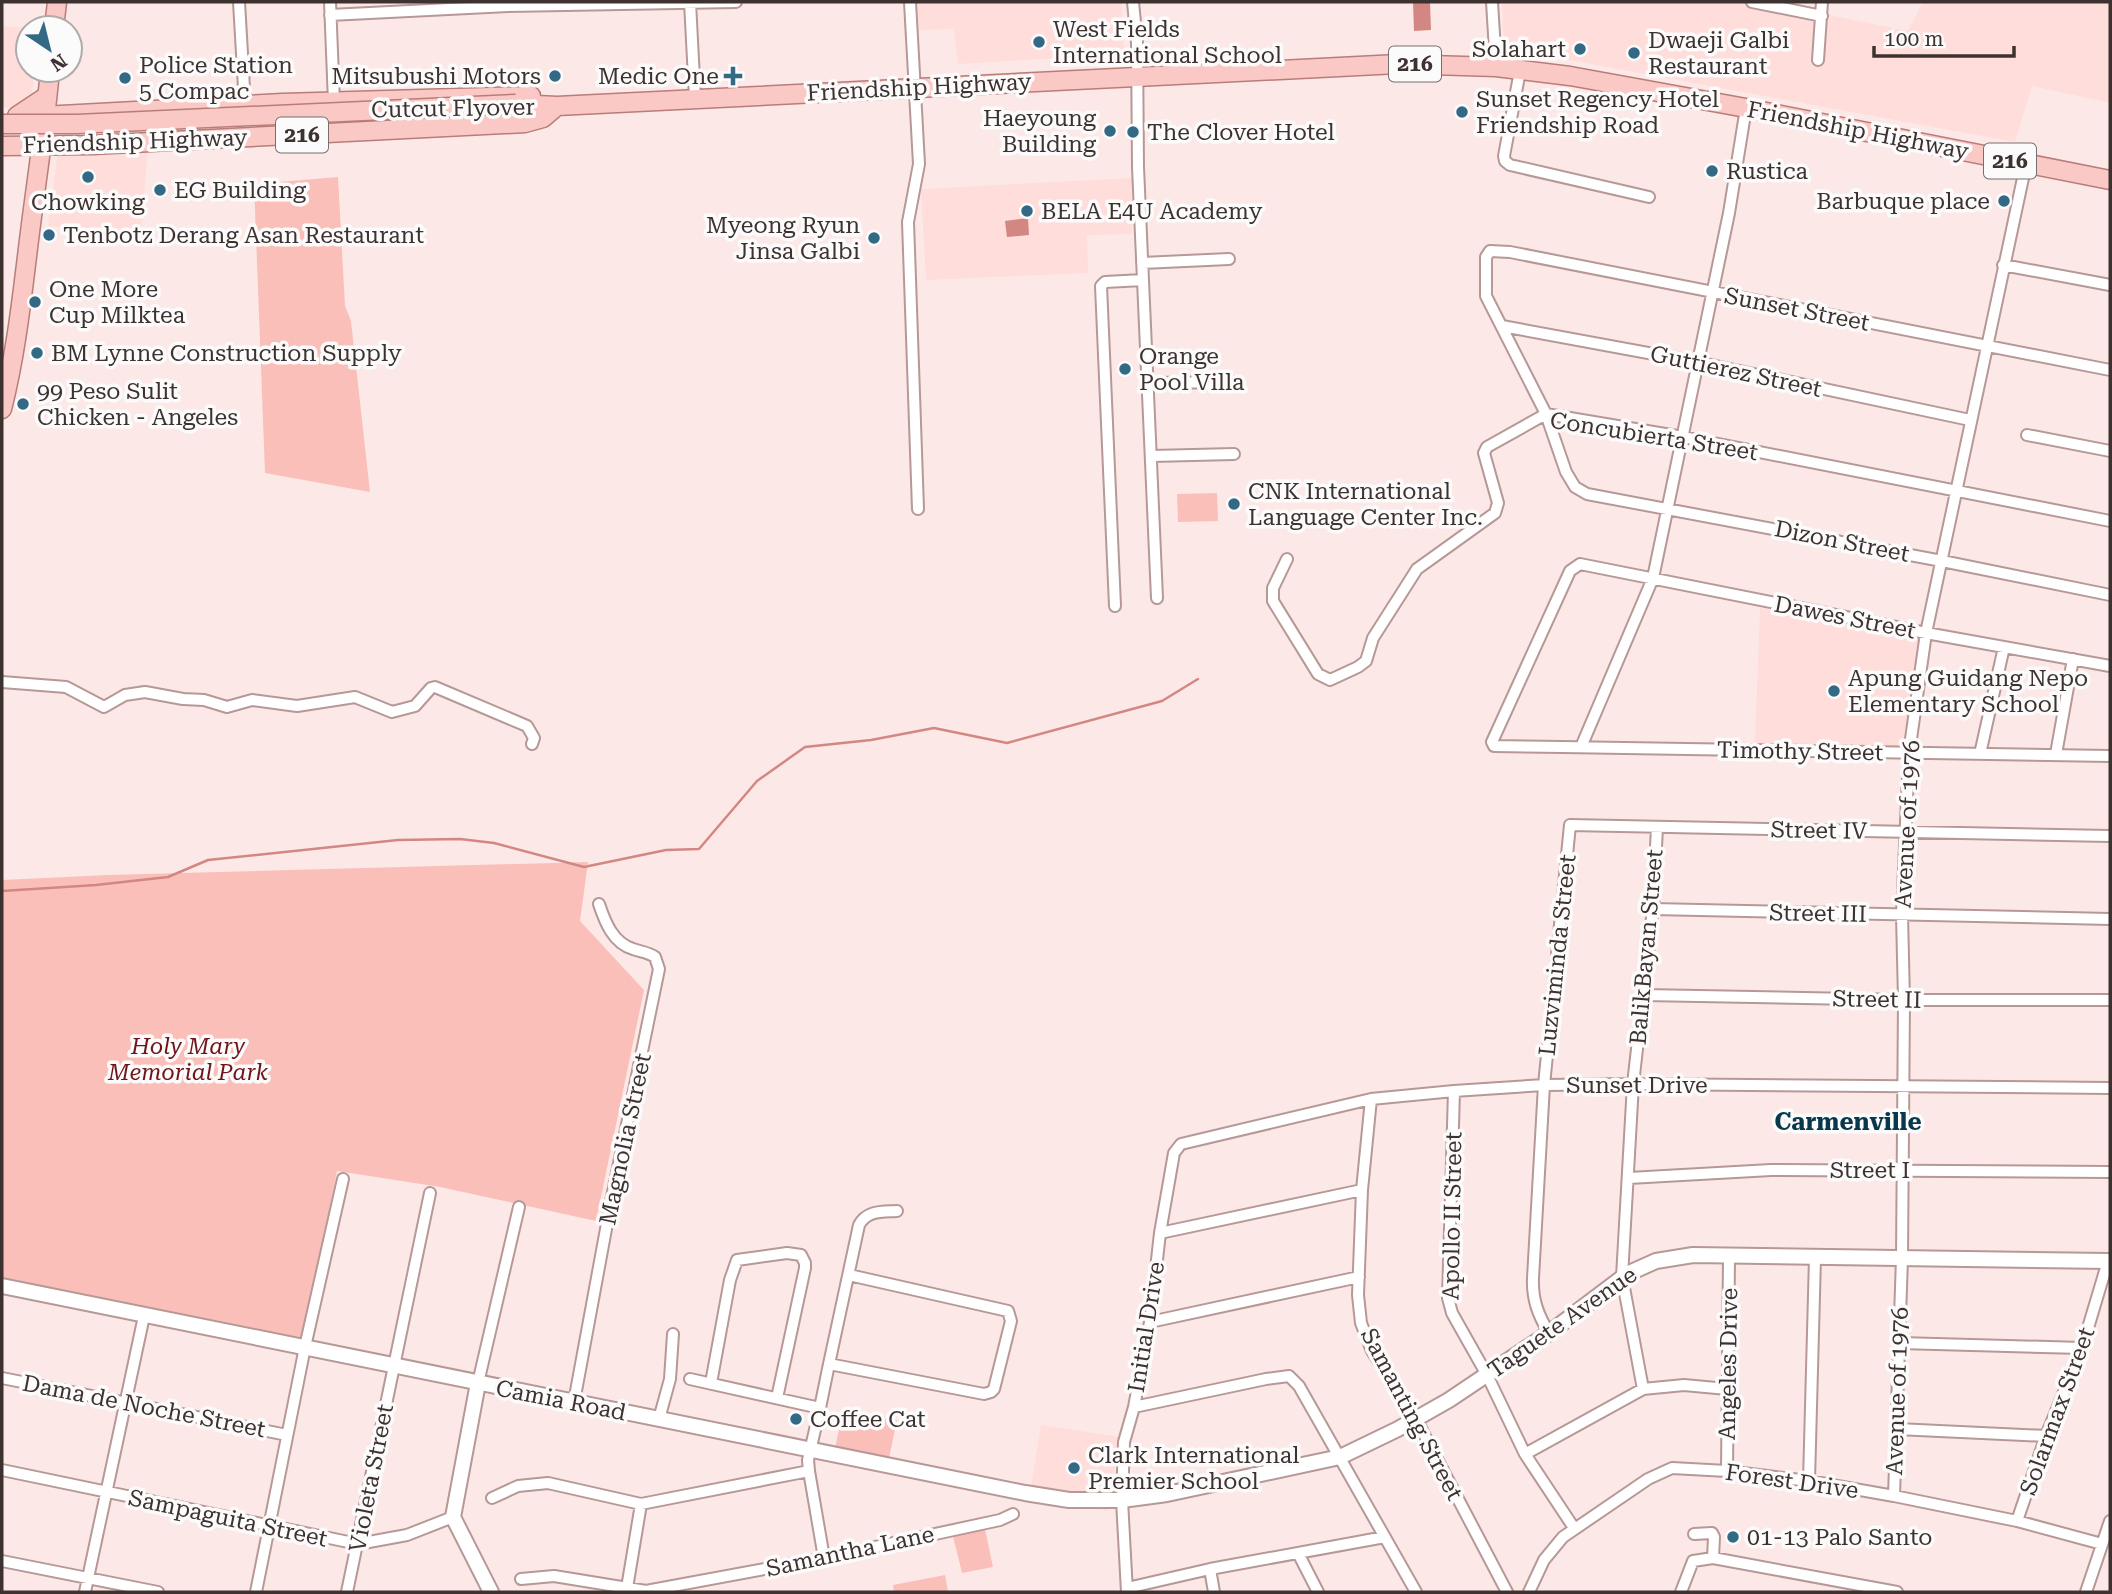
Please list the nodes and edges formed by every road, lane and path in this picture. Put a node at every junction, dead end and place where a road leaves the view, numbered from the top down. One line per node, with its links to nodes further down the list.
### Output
1 (239, 2): 21 (street)
2 (330, 2): 10 (street)
3 (690, 2): 4 (street); 10 (street); 19 (street)
4 (736, 2)
5 (910, 2): 17 (street)
6 (1133, 2): 15 (street)
7 (1492, 2): 13 (street)
8 (1752, 2): 11 (street)
9 (1822, 2): 11 (street)
10 (330, 15): 20 (street)
11 (1822, 16): 12 (street)
12 (1818, 60)
13 (1496, 67): 14 (main road, Friendship Highway / 216); 15 (main road, Friendship Highway / 216)
14 (1520, 71): 23 (main road, Friendship Highway / 216); 36 (street)
15 (1138, 77): 17 (main road, Friendship Highway / 216); 38 (street)
16 (48, 84): 18 (main road)
17 (915, 87): 19 (main road, Friendship Highway / 216); 59 (street)
18 (47, 96): 26 (main road); 27 (main road); 28 (main road)
19 (695, 99): 22 (main road, Friendship Highway / 216)
20 (334, 102): 21 (main road, Friendship Highway / 216); 22 (main road, Friendship Highway / 216)
21 (249, 105): 25 (main road, Friendship Highway / 216); 29 (main road)
22 (557, 106): 24 (main road, Cutcut Flyover); 29 (main road, Friendship Highway / 216)
23 (1746, 108): 33 (main road, Friendship Highway / 216); 42 (street)
24 (516, 109): 28 (main road, Cutcut Flyover, bridge); 30 (main road, Cutcut Flyover)
25 (122, 113): 26 (main road, Friendship Highway / 216); 31 (main road)
26 (74, 115): 27 (main road, Friendship Highway / 216)
27 (45, 116): 28 (main road, Friendship Highway / 216); 32 (main road)
28 (7, 118)
29 (256, 137): 31 (main road, Friendship Highway / 216)
30 (5, 142): 32 (main road, Friendship Highway / 216); 34 (main road)
31 (124, 143): 32 (main road, Friendship Highway / 216)
32 (42, 146): 34 (main road)
33 (2026, 164): 35 (main road, Friendship Highway / 216); 39 (street, Avenue of 1976)
34 (39, 167): 49 (main road)
35 (2110, 180)
36 (1649, 197)
37 (1229, 259): 38 (street)
38 (1142, 263): 40 (street)
39 (2003, 265): 41 (street); 44 (street, Avenue of 1976)
40 (1143, 281): 48 (street); 66 (street)
41 (2110, 285)
42 (1711, 292): 43 (street, Sunset Street); 44 (street, Sunset Street); 45 (street)
43 (1502, 326): 45 (street, Guttierez Street); 50 (street)
44 (1987, 346): 46 (street, Sunset Street); 51 (street, Avenue of 1976)
45 (1697, 362): 51 (street, Guttierez Street); 53 (street)
46 (2110, 370)
47 (1236, 382): 48 (street)
48 (1149, 383): 56 (street)
49 (2, 409)
50 (1546, 414): 53 (street, Concubierta Street); 58 (street, Dizon Street); 61 (street, Concubierta Street)
51 (1970, 421): 57 (street, Avenue of 1976)
52 (2027, 435): 54 (street)
53 (1683, 437): 57 (street, Concubierta Street); 58 (street)
54 (2110, 451)
55 (1234, 454): 56 (street)
56 (1153, 456): 65 (street)
57 (1957, 491): 60 (street, Concubierta Street); 62 (street, Avenue of 1976)
58 (1667, 508): 62 (street, Dizon Street); 63 (street)
59 (918, 509)
60 (2110, 521)
61 (1287, 559)
62 (1942, 561): 64 (street, Dizon Street); 67 (street, Avenue of 1976)
63 (1653, 578): 67 (street, Dawes Street); 72 (street, Dawes Street); 74 (street)
64 (2110, 595)
65 (1157, 598)
66 (1115, 606)
67 (1926, 633): 68 (street, Dawes Street); 75 (street, Avenue of 1976)
68 (2004, 647): 69 (street, Dawes Street); 76 (street)
69 (2073, 659): 70 (street, Dawes Street); 77 (street)
70 (2110, 666)
71 (2, 682): 73 (street)
72 (1492, 742): 74 (street, Timothy Street)
73 (532, 744)
74 (1581, 747): 75 (street, Timothy Street)
75 (1909, 753): 76 (street, Timothy Street); 81 (street, Avenue of 1976)
76 (1980, 754): 77 (street, Timothy Street)
77 (2056, 754): 78 (street, Timothy Street)
78 (2110, 756)
79 (1570, 825): 80 (street, Street IV); 91 (street, Luzviminda Street)
80 (1657, 827): 81 (street, Street IV); 84 (street, BalikBayan Street)
81 (1906, 831): 82 (street, Street IV); 85 (street, Avenue of 1976)
82 (2110, 836)
83 (599, 904): 131 (street, Magnolia Street)
84 (1653, 909): 85 (street, Street III); 87 (street, BalikBayan Street)
85 (1902, 915): 86 (street, Street III); 88 (street, Avenue of 1976)
86 (2110, 919)
87 (1644, 995): 88 (street, Street II); 90 (street, BalikBayan Street)
88 (1904, 1000): 89 (street, Street II); 92 (street, Avenue of 1976)
89 (2110, 1000)
90 (1633, 1084): 91 (street, Sunset Drive); 92 (street, Sunset Drive); 99 (street, BalikBayan Street)
91 (1544, 1085): 94 (street, Sunset Drive); 116 (street, Luzviminda Street)
92 (1903, 1085): 93 (street, Sunset Drive); 97 (street, Avenue of 1976)
93 (2110, 1088)
94 (1454, 1091): 95 (street, Sunset Drive); 123 (street, Apollo II Street)
95 (1371, 1099): 96 (street, Sunset Drive); 101 (street, Samanting Street)
96 (1174, 1153): 105 (street, Initial Drive)
97 (1901, 1170): 98 (street, Street I); 99 (street, Street I); 108 (street, Avenue of 1976)
98 (2110, 1172)
99 (1629, 1178): 112 (street, BalikBayan Street)
100 (343, 1179): 119 (street)
101 (1362, 1190): 105 (street); 111 (street, Samanting Street)
102 (430, 1193): 121 (street, Violeta Street)
103 (519, 1207): 126 (street)
104 (897, 1211): 110 (street)
105 (1160, 1233): 115 (street, Initial Drive)
106 (1729, 1257): 107 (street, Taguete Avenue); 112 (street, Taguete Avenue); 129 (street, Angeles Drive)
107 (1815, 1258): 108 (street, Taguete Avenue); 146 (street)
108 (1902, 1258): 109 (street, Taguete Avenue); 118 (street, Avenue of 1976)
109 (2109, 1261): 120 (street, Solarmax Street)
110 (849, 1275): 122 (street); 122 (street)
111 (1359, 1276): 115 (street); 136 (street, Samanting Street)
112 (1622, 1277): 116 (street, Taguete Avenue); 128 (street, BalikBayan Street)
113 (2, 1286): 114 (street, Camia Road)
114 (144, 1316): 119 (street, Camia Road); 132 (street)
115 (1150, 1322): 133 (street, Initial Drive)
116 (1549, 1333): 123 (street, Taguete Avenue)
117 (673, 1334): 135 (street)
118 (1900, 1343): 120 (street); 137 (street, Avenue of 1976)
119 (304, 1347): 121 (street, Camia Road); 138 (street)
120 (2082, 1348): 139 (street, Solarmax Street)
121 (394, 1364): 126 (street, Camia Road); 160 (street, Violeta Street)
122 (829, 1364): 134 (street)
123 (1487, 1375): 136 (street, Taguete Avenue); 141 (street, Apollo II Street)
124 (2, 1378): 132 (street, Dama de Noche Street)
125 (690, 1379): 127 (street)
126 (478, 1383): 131 (street, Camia Road); 153 (street)
127 (711, 1383): 130 (street); 130 (street)
128 (1643, 1389): 129 (street); 141 (street)
129 (1727, 1389): 145 (street, Angeles Drive)
130 (777, 1398): 134 (street)
131 (574, 1402): 135 (street, Camia Road)
132 (124, 1403): 138 (street, Dama de Noche Street); 147 (street)
133 (1134, 1407): 142 (street); 150 (street, Initial Drive)
134 (820, 1408): 140 (street)
135 (659, 1419): 140 (street, Camia Road)
136 (1416, 1419): 142 (street, Taguete Avenue); 180 (street, Samanting Street)
137 (1897, 1429): 139 (street); 148 (street, Avenue of 1976)
138 (287, 1435): 156 (street)
139 (2046, 1436): 154 (street, Solarmax Street)
140 (810, 1450): 144 (street); 150 (street, Camia Road)
141 (1525, 1454): 157 (street, Apollo II Street)
142 (1340, 1457): 150 (street, Taguete Avenue); 159 (street)
143 (2, 1470): 147 (street, Sampaguita Street)
144 (809, 1471): 151 (street); 163 (street)
145 (1727, 1471): 146 (street, Forest Drive); 157 (street, Forest Drive)
146 (1809, 1481): 148 (street, Forest Drive)
147 (105, 1493): 156 (street, Sampaguita Street); 167 (street)
148 (1894, 1496): 154 (street, Forest Drive)
149 (492, 1498): 151 (street)
150 (1122, 1500): 170 (street, Initial Drive)
151 (641, 1504): 169 (street)
152 (1013, 1514): 163 (street, Samantha Lane)
153 (453, 1517): 160 (street, Sampaguita Street); 176 (street)
154 (2017, 1521): 161 (street, Forest Drive)
155 (2110, 1521): 161 (street)
156 (269, 1525): 160 (street, Sampaguita Street); 174 (street)
157 (1574, 1528): 181 (street, Forest Drive)
158 (1695, 1535): 164 (street)
159 (1385, 1537): 162 (street); 179 (street)
160 (358, 1544): 175 (street, Violeta Street)
161 (2102, 1544): 184 (street)
162 (1299, 1555): 166 (street); 178 (street)
163 (824, 1558): 169 (street, Samantha Lane)
164 (1713, 1558): 171 (street); 182 (street)
165 (2, 1561): 167 (street)
166 (1210, 1569): 170 (street); 177 (street)
167 (88, 1579): 172 (street); 173 (street)
168 (521, 1579): 169 (street, Samantha Lane)
169 (627, 1588)
170 (1127, 1590)
171 (1869, 1590): 183 (street)
172 (85, 1592)
173 (158, 1592)
174 (256, 1592)
175 (347, 1592)
176 (489, 1592)
177 (1214, 1592)
178 (1318, 1592)
179 (1416, 1592)
180 (1507, 1592)
181 (1529, 1592)
182 (1681, 1592)
183 (1897, 1592)
184 (2086, 1592)

